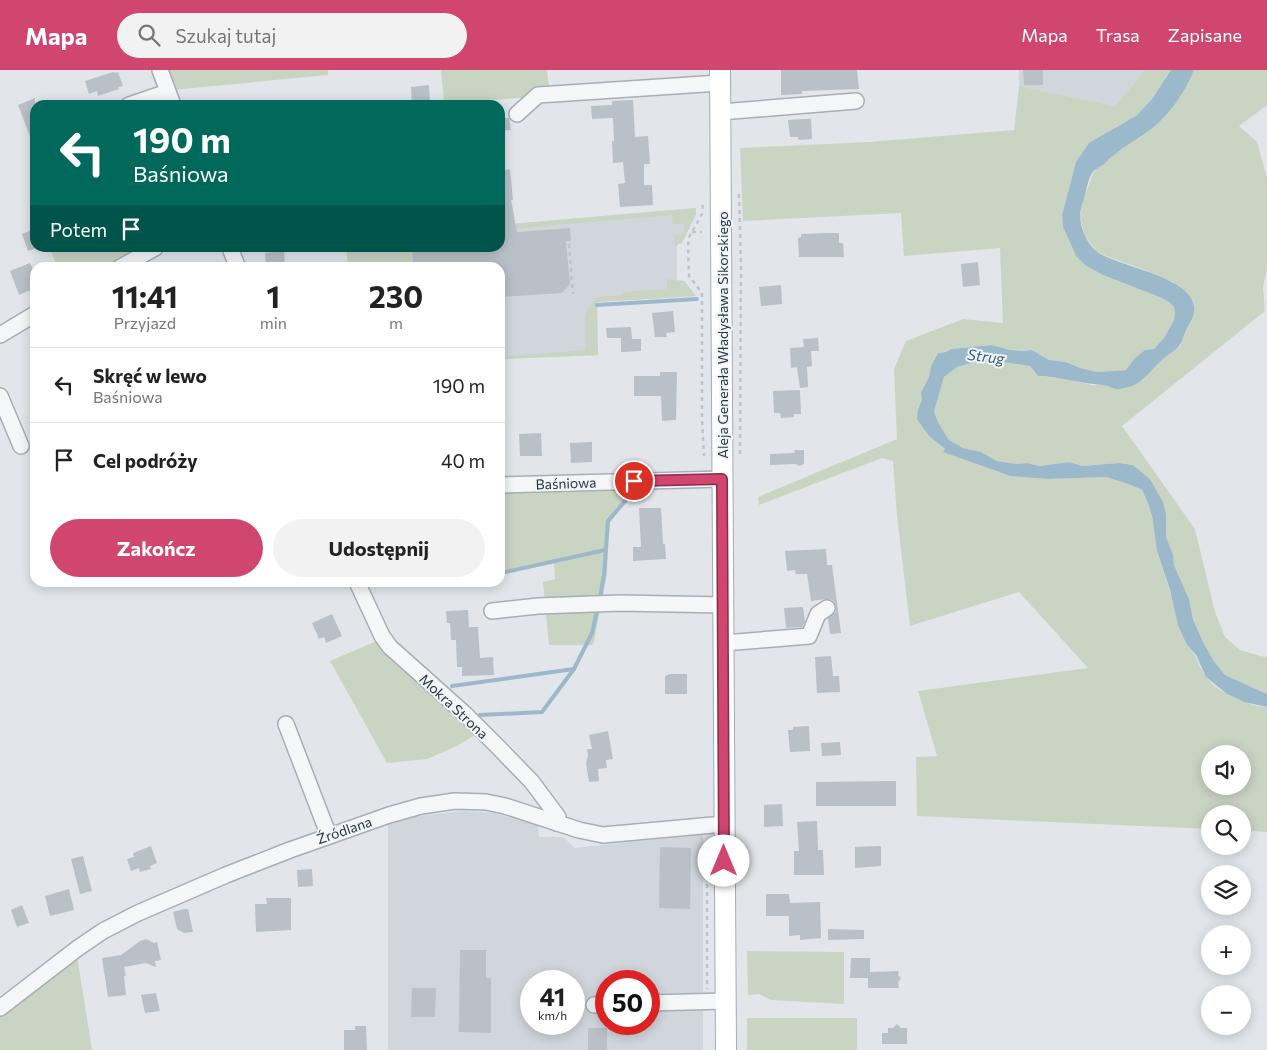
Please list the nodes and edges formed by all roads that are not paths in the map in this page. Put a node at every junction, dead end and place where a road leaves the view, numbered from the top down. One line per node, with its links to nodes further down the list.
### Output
1 (160, 70): 3 (street)
2 (720, 76): 5 (main road, Aleja Generała Władysława Sikorskiego); 6 (street)
3 (170, 98)
4 (856, 101): 5 (street)
5 (720, 112): 13 (main road, Aleja Generała Władysława Sikorskiego)
6 (517, 114)
7 (148, 252): 8 (street)
8 (130, 262)
9 (30, 317): 10 (street)
10 (0, 335)
11 (0, 396): 12 (street)
12 (22, 446)
13 (714, 479): 14 (street, Baśniowa); 16 (main road, Aleja Generała Władysława Sikorskiego)
14 (505, 485)
15 (359, 587): 21 (street, Mokra Strona)
16 (724, 606): 18 (street); 19 (main road, Aleja Generała Władysława Sikorskiego)
17 (828, 608): 19 (street)
18 (492, 611)
19 (724, 643): 22 (main road, Aleja Generała Władysława Sikorskiego)
20 (286, 724): 23 (street)
21 (557, 823): 22 (street, Źródlana); 23 (street, Źródlana)
22 (716, 825): 24 (main road, Aleja Generała Władysława Sikorskiego)
23 (329, 836): 26 (street, Źródlana)
24 (717, 1002): 25 (street); 27 (main road, Aleja Generała Władysława Sikorskiego)
25 (660, 1003)
26 (0, 1008)
27 (726, 1050)

